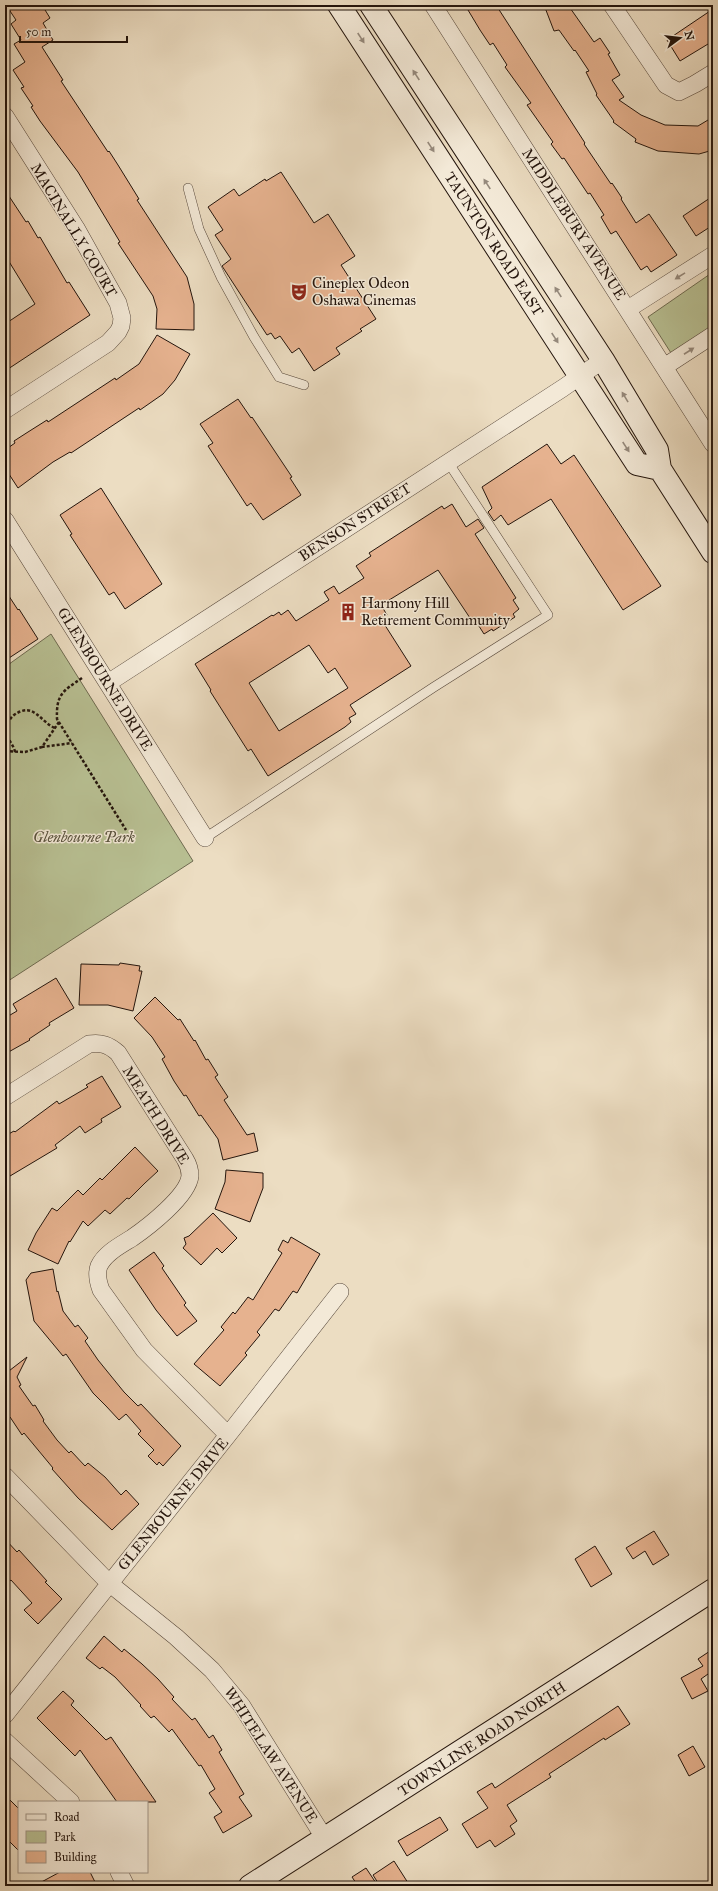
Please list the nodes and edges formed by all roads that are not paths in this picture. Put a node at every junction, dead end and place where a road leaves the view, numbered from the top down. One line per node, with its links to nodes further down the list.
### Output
1 (339, 5): 13 (main road, TAUNTON ROAD EAST, one-way to 13)
2 (371, 5): 11 (main road, TAUNTON ROAD EAST, one-way to 2)
3 (433, 5): 9 (street, MIDDLEBURY AVENUE)
4 (612, 5): 5 (street)
5 (713, 73)
6 (5, 116): 15 (street, MACINALLY COURT)
7 (188, 188): 14 (lane)
8 (713, 256): 9 (street, one-way to 9)
9 (628, 309): 12 (street, MIDDLEBURY AVENUE)
10 (713, 335): 12 (street, one-way to 10)
11 (602, 360): 13 (street, BENSON STREET); 18 (main road, TAUNTON ROAD EAST, one-way to 11)
12 (664, 367): 16 (street, MIDDLEBURY AVENUE)
13 (580, 376): 17 (street, BENSON STREET); 18 (main road, TAUNTON ROAD EAST, one-way to 18)
14 (304, 385)
15 (5, 410)
16 (713, 444)
17 (448, 462): 21 (street, BENSON STREET); 22 (lane)
18 (660, 469): 20 (main road, TAUNTON ROAD EAST)
19 (5, 520): 21 (street, GLENBOURNE DRIVE)
20 (713, 552)
21 (108, 683): 22 (street, GLENBOURNE DRIVE)
22 (205, 838)
23 (5, 1097): 25 (street, MEATH DRIVE)
24 (340, 1292): 25 (street, GLENBOURNE DRIVE)
25 (228, 1435): 27 (street, GLENBOURNE DRIVE)
26 (5, 1476): 27 (street, WHITELAW AVENUE)
27 (109, 1583): 29 (street, GLENBOURNE DRIVE); 32 (street, WHITELAW AVENUE)
28 (713, 1590): 32 (main road, TOWNLINE ROAD NORTH)
29 (5, 1715)
30 (5, 1740): 31 (street)
31 (70, 1801)
32 (325, 1839): 35 (main road, TOWNLINE ROAD NORTH)
33 (120, 1873): 34 (street)
34 (126, 1886)
35 (250, 1886)

